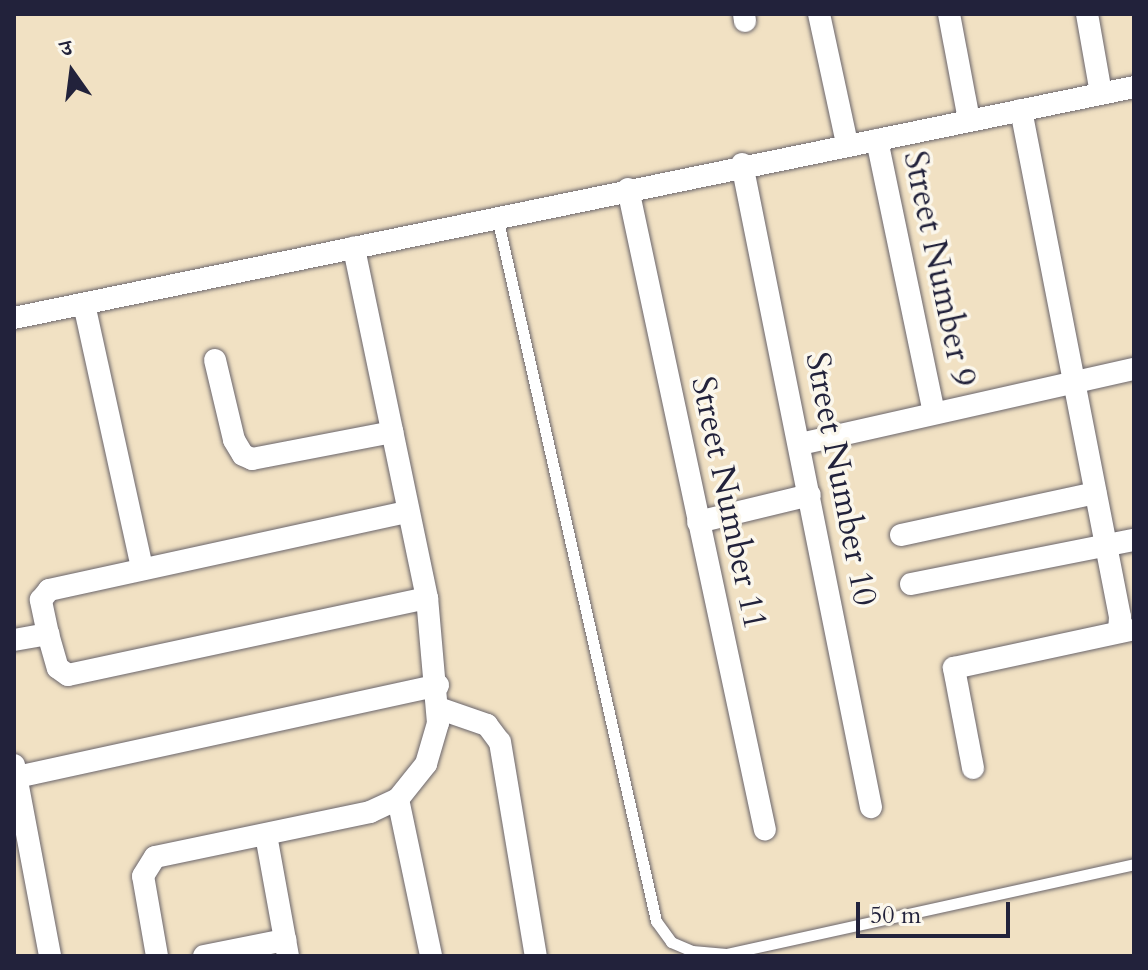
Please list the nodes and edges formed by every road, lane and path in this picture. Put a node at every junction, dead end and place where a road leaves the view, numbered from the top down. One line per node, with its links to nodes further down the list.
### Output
1 (819, 14): 9 (street)
2 (949, 14): 7 (street)
3 (1087, 14): 5 (street)
4 (1134, 87): 5 (street)
5 (1101, 93): 6 (street)
6 (1021, 110): 7 (street); 18 (street)
7 (969, 120): 8 (street)
8 (877, 140): 9 (street); 19 (street, Street Number 9)
9 (847, 144): 10 (street)
10 (742, 164): 11 (street); 21 (street, Street Number 10)
11 (628, 189): 12 (street); 25 (street, Street Number 11)
12 (497, 217): 13 (street); 43 (lane)
13 (354, 248): 14 (street); 20 (street)
14 (84, 304): 15 (street); 29 (street)
15 (14, 318)
16 (215, 360): 20 (street)
17 (1134, 369): 18 (street)
18 (1073, 382): 19 (street); 22 (street)
19 (934, 412): 21 (street)
20 (392, 432): 24 (street)
21 (800, 444): 23 (street, Street Number 10)
22 (1096, 493): 26 (street); 28 (street)
23 (810, 495): 25 (street); 40 (street, Street Number 10)
24 (408, 512): 29 (street); 31 (street)
25 (698, 522): 41 (street, Street Number 11)
26 (901, 535)
27 (1134, 540): 28 (street)
28 (1107, 546): 30 (street); 32 (street)
29 (142, 568): 33 (street)
30 (911, 584)
31 (427, 598): 33 (street); 35 (street)
32 (1126, 631): 37 (street)
33 (48, 634): 34 (street)
34 (14, 640)
35 (438, 685): 36 (street); 38 (street)
36 (438, 708): 39 (street); 49 (street)
37 (973, 768)
38 (15, 770): 45 (street)
39 (398, 799): 42 (street); 48 (street)
40 (871, 807)
41 (765, 830)
42 (266, 835): 44 (street); 46 (street)
43 (1134, 864)
44 (286, 948): 47 (street)
45 (50, 956)
46 (157, 956)
47 (204, 956)
48 (431, 956)
49 (536, 956)

